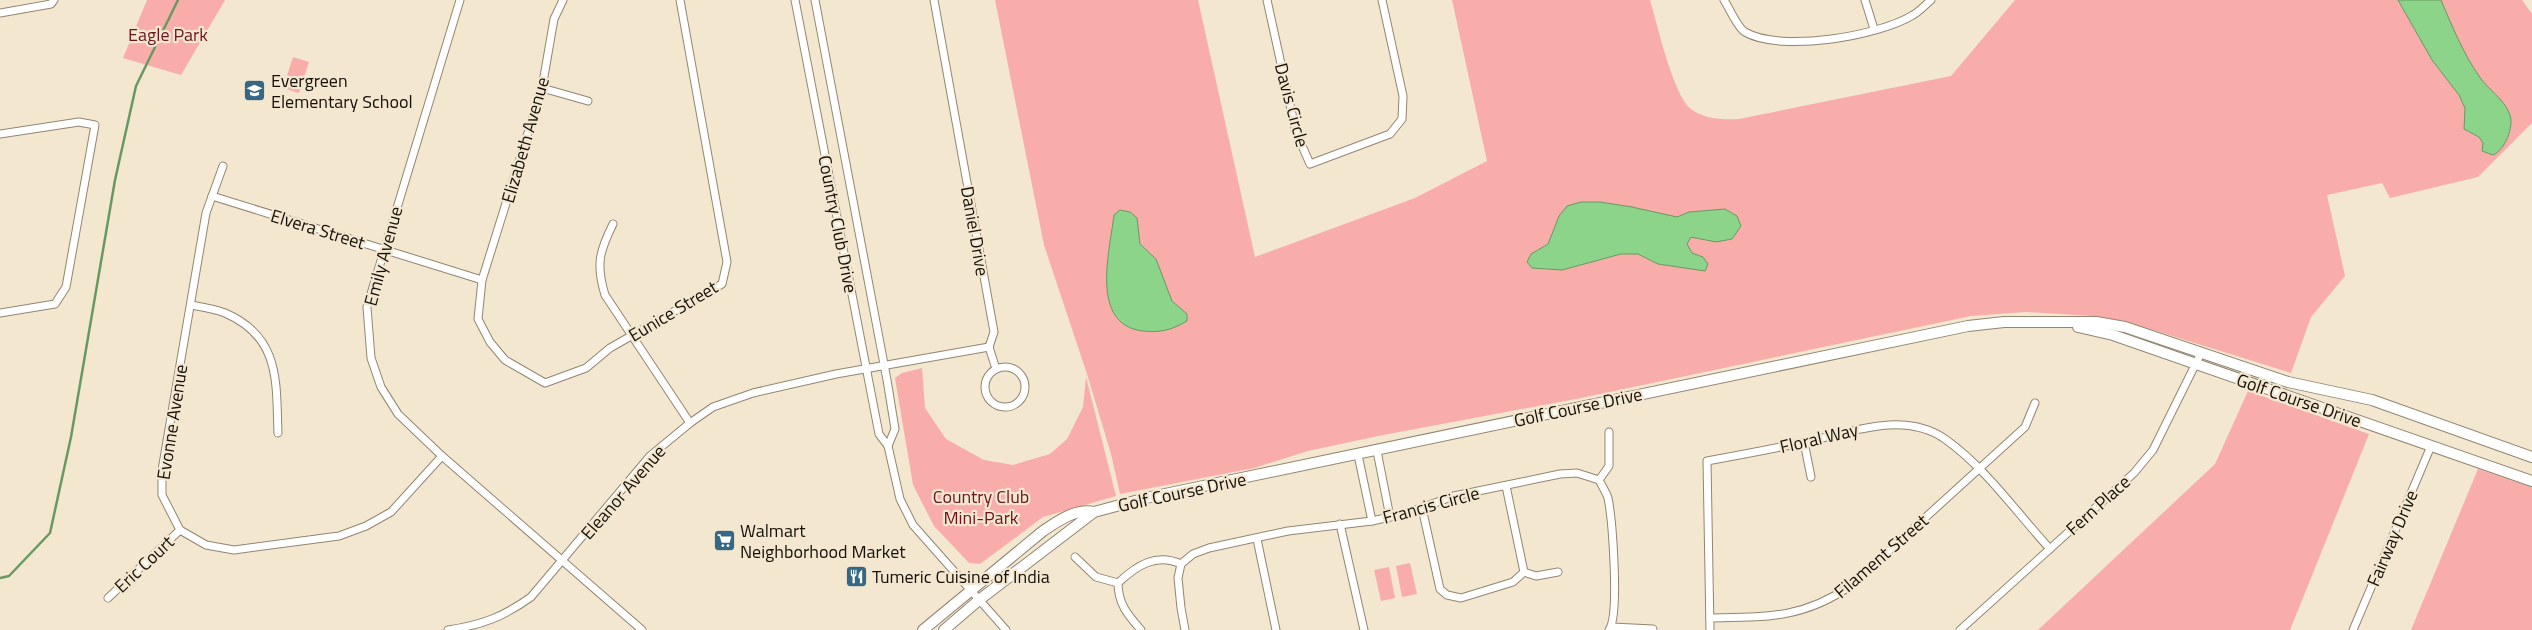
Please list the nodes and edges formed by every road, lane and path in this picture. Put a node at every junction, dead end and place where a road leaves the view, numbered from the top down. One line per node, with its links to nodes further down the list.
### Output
1 (54, 0): 13 (street)
2 (460, 0): 21 (street, Emily Avenue)
3 (563, 0): 15 (street, Elizabeth Avenue)
4 (680, 0): 26 (street, Eunice Street)
5 (795, 0): 31 (street, Country Club Drive)
6 (815, 0): 30 (street, Country Club Drive)
7 (934, 0): 27 (street, Daniel Drive)
8 (1267, 0): 9 (street, Davis Circle)
9 (1382, 0)
10 (1724, 0): 14 (street)
11 (1865, 0): 14 (street)
12 (1931, 0): 14 (street)
13 (0, 13)
14 (1874, 30)
15 (542, 88): 16 (street); 22 (street, Elizabeth Avenue)
16 (588, 101)
17 (0, 134): 24 (street)
18 (223, 166): 19 (street, Evonne Avenue)
19 (212, 196): 21 (street, Elvera Street); 23 (street, Evonne Avenue)
20 (613, 224): 26 (street)
21 (383, 249): 22 (street, Elvera Street); 42 (street, Emily Avenue)
22 (482, 280): 26 (street, Eunice Street)
23 (191, 305): 36 (street); 54 (street, Evonne Avenue)
24 (0, 313)
25 (2065, 323): 28 (street, Golf Course Drive); 29 (street, Golf Course Drive); 40 (street, Golf Course Drive)
26 (631, 336): 34 (street)
27 (989, 347): 30 (street); 32 (street)
28 (2200, 353): 29 (street, Fern Place); 43 (street, Golf Course Drive)
29 (2194, 365): 39 (street, Golf Course Drive); 56 (street, Fern Place)
30 (884, 366): 31 (street, Eleanor Avenue); 38 (street, Country Club Drive)
31 (866, 369): 34 (street, Eleanor Avenue); 38 (street, Country Club Drive)
32 (996, 369): 32 (street)
33 (2035, 403): 44 (street, Filament Street)
34 (690, 423): 58 (street, Eleanor Avenue)
35 (1609, 432): 46 (street)
36 (278, 433)
37 (1804, 442): 44 (street, Floral Way); 45 (street); 66 (street, Floral Way)
38 (888, 446): 63 (street, Country Club Drive)
39 (2431, 446): 47 (street, Golf Course Drive); 80 (street, Fairway Drive)
40 (1377, 451): 41 (street, Golf Course Drive); 51 (street)
41 (1358, 455): 50 (street, Golf Course Drive); 52 (street)
42 (442, 456): 54 (street); 58 (street, Emily Avenue)
43 (2532, 457)
44 (1979, 469): 56 (street, Floral Way); 66 (street, Filament Street)
45 (1811, 477)
46 (1599, 480): 48 (street, Francis Circle); 67 (street)
47 (2532, 481)
48 (1506, 486): 49 (street, Francis Circle); 60 (street)
49 (1422, 508): 51 (street, Francis Circle); 60 (street)
50 (1094, 512): 63 (street, Golf Course Drive); 65 (street, Golf Course Drive)
51 (1390, 517): 52 (street, Francis Circle)
52 (1372, 521): 53 (street, Francis Circle)
53 (1340, 524): 55 (street, Francis Circle); 77 (street)
54 (180, 530): 64 (street, Eric Court)
55 (1257, 539): 59 (street, Francis Circle); 76 (street)
56 (2050, 549): 79 (street, Fern Place)
57 (1075, 557): 62 (street)
58 (563, 561): 69 (street, Eleanor Avenue); 70 (street, Emily Avenue)
59 (1181, 564): 62 (street); 75 (street)
60 (1524, 572): 61 (street)
61 (1558, 572)
62 (1118, 583): 74 (street)
63 (970, 589): 65 (street, Country Club Drive); 71 (street, Golf Course Drive)
64 (108, 598)
65 (979, 600): 72 (street, Golf Course Drive); 73 (street, Country Club Drive)
66 (1710, 618): 78 (street, Floral Way)
67 (1610, 629): 68 (street)
68 (1653, 629)
69 (448, 630)
70 (642, 630)
71 (923, 630)
72 (944, 630)
73 (1006, 630)
74 (1141, 630)
75 (1186, 630)
76 (1276, 630)
77 (1364, 630)
78 (1710, 630)
79 (1960, 630)
80 (2353, 630)

